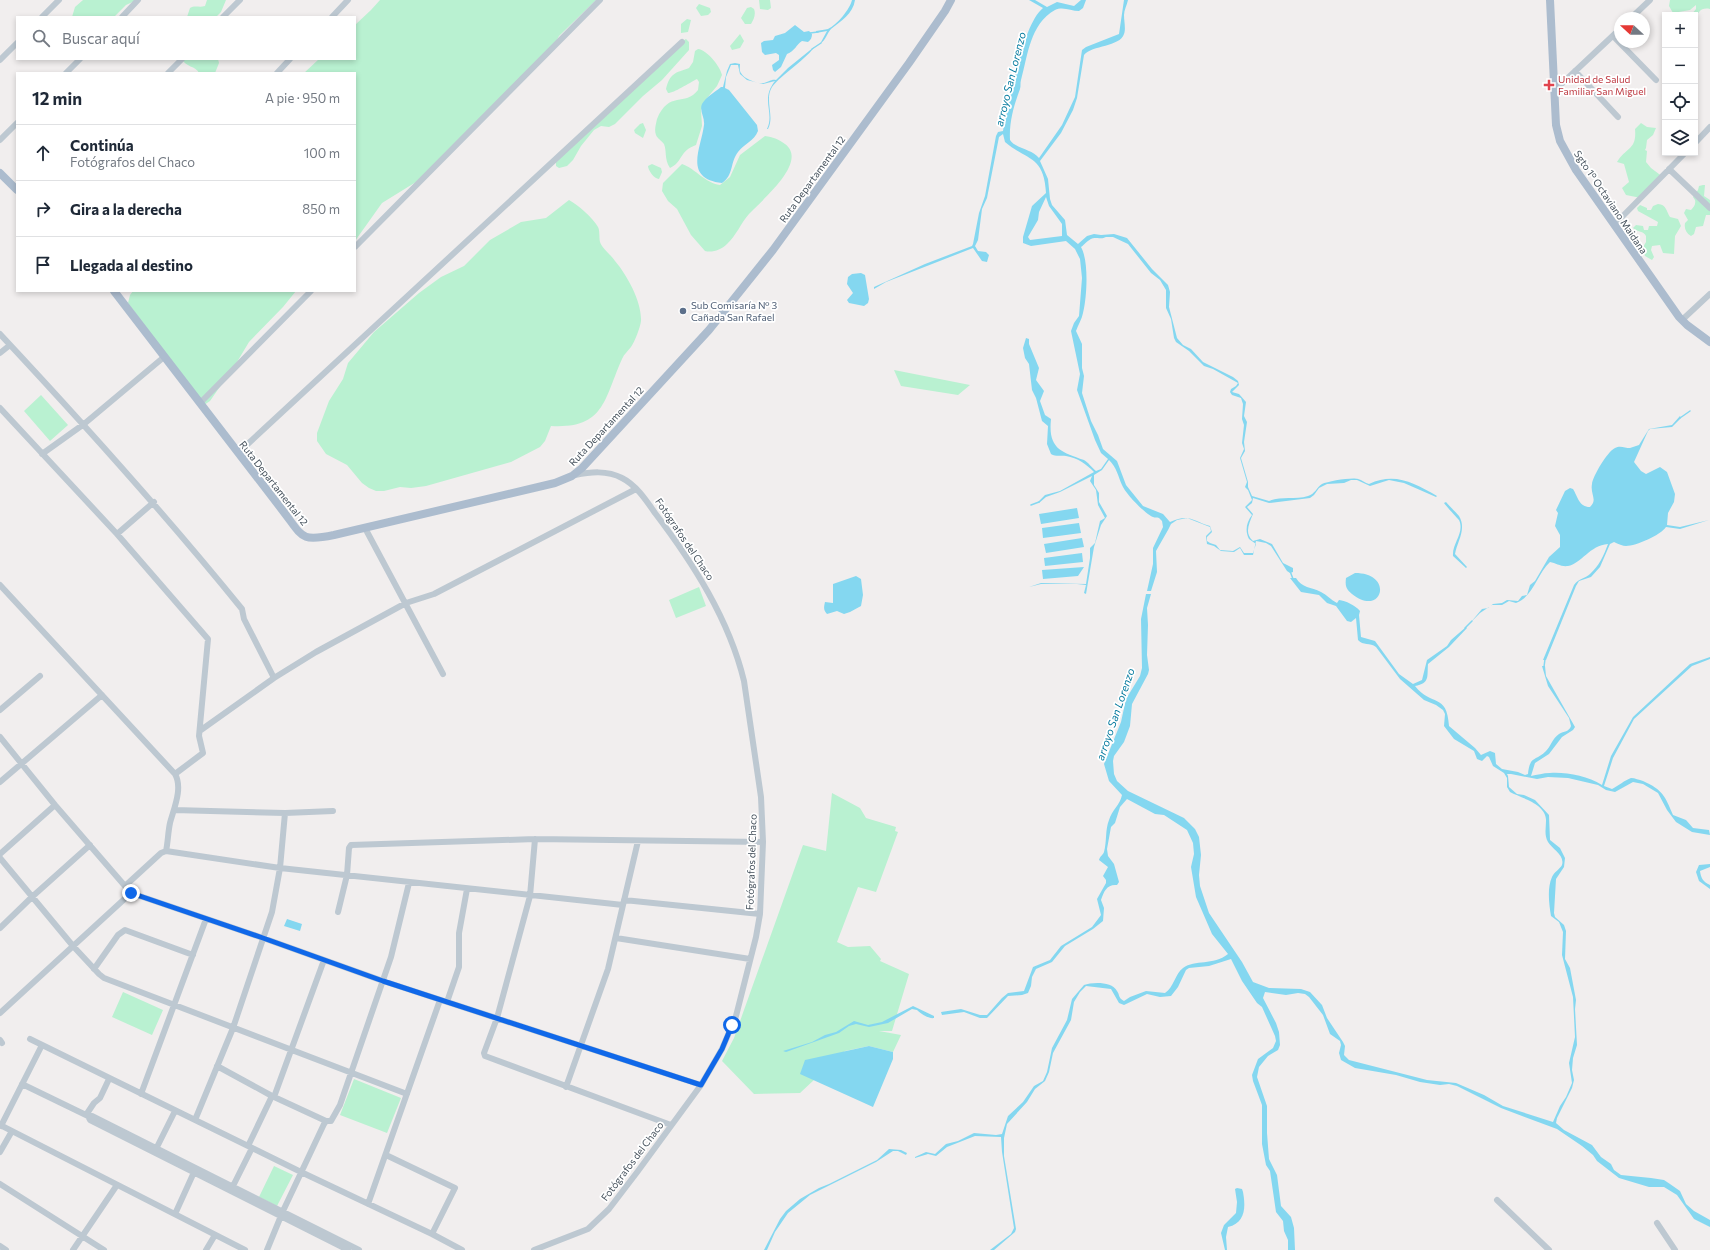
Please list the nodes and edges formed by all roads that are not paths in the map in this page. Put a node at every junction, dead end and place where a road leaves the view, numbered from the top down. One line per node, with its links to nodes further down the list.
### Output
1 (59, 0): 10 (street)
2 (138, 0): 11 (street)
3 (240, 0): 12 (street)
4 (348, 0): 13 (street)
5 (600, 0): 38 (street)
6 (951, 0): 53 (main road, Ruta Departamental 12)
7 (1550, 0): 26 (main road, Sgto 1° Octaviano Maidana)
8 (1650, 0): 9 (street)
9 (1637, 12)
10 (43, 16)
11 (123, 16)
12 (224, 16)
13 (333, 16)
14 (1613, 36): 21 (street); 25 (street)
15 (682, 42): 51 (street)
16 (16, 44): 17 (street)
17 (0, 60)
18 (79, 60): 22 (street)
19 (181, 60): 23 (street)
20 (289, 60): 24 (street)
21 (1575, 71): 26 (street); 27 (street)
22 (67, 72)
23 (169, 72)
24 (277, 72)
25 (1656, 80)
26 (1554, 91): 37 (main road, Sgto 1° Octaviano Maidana)
27 (1618, 117)
28 (16, 124): 30 (street)
29 (1709, 130): 31 (street)
30 (0, 140)
31 (1698, 140)
32 (1682, 156): 33 (street)
33 (1669, 169): 36 (street); 37 (street)
34 (0, 173): 35 (main road)
35 (16, 189)
36 (1710, 208)
37 (1614, 224): 42 (main road, Sgto 1° Octaviano Maidana)
38 (356, 246)
39 (115, 292): 47 (main road, Ruta Departamental 12)
40 (310, 292): 48 (street)
41 (1710, 294): 42 (street)
42 (1682, 320): 44 (main road, Sgto 1° Octaviano Maidana)
43 (0, 334): 45 (street)
44 (1710, 342)
45 (10, 345): 46 (street); 50 (street)
46 (0, 353)
47 (164, 357): 48 (main road, Ruta Departamental 12); 50 (street)
48 (200, 403): 51 (main road, Ruta Departamental 12)
49 (0, 408): 52 (street)
50 (84, 424): 52 (street); 55 (street)
51 (238, 453): 56 (main road, Ruta Departamental 12)
52 (42, 454): 57 (street)
53 (572, 476): 54 (street, Fotógrafos del Chaco); 56 (main road, Ruta Departamental 12)
54 (636, 489): 59 (street); 76 (street, Fotógrafos del Chaco)
55 (154, 502): 57 (street); 62 (street)
56 (365, 528): 59 (street)
57 (117, 534): 65 (street)
58 (0, 585): 63 (street)
59 (406, 603): 60 (street); 62 (street)
60 (443, 674)
61 (40, 676): 64 (street)
62 (274, 678): 65 (street)
63 (102, 695): 67 (street); 68 (street)
64 (0, 710)
65 (200, 730): 68 (street)
66 (0, 737): 67 (street)
67 (22, 763): 69 (street); 70 (street)
68 (175, 774): 71 (street)
69 (0, 782)
70 (55, 805): 77 (street); 79 (street)
71 (174, 810): 73 (street); 78 (street)
72 (333, 811): 73 (street)
73 (285, 813): 81 (street)
74 (535, 839): 75 (street); 82 (street); 88 (street)
75 (638, 841): 76 (street); 89 (street)
76 (763, 842): 91 (street, Fotógrafos del Chaco)
77 (90, 845): 84 (street); 87 (street)
78 (166, 851): 81 (street); 84 (street)
79 (0, 854)
80 (0, 858): 87 (street)
81 (280, 868): 82 (street); 94 (street)
82 (347, 875): 83 (street); 90 (street)
83 (409, 883): 85 (street); 101 (street)
84 (125, 886): 86 (street)
85 (466, 889): 88 (street); 103 (street)
86 (131, 893): 92 (street); 96 (street)
87 (33, 896): 93 (street); 96 (street)
88 (530, 896): 89 (street); 106 (street)
89 (624, 902): 91 (street); 95 (street)
90 (338, 912)
91 (760, 914): 98 (street, Fotógrafos del Chaco)
92 (206, 919): 94 (street); 97 (street)
93 (0, 926)
94 (263, 938): 99 (street); 107 (street)
95 (616, 938): 98 (street); 110 (street)
96 (73, 946): 100 (street); 105 (street)
97 (193, 955): 100 (street); 104 (street)
98 (750, 959): 116 (street, Fotógrafos del Chaco)
99 (324, 960): 101 (street); 111 (street)
100 (94, 969): 104 (street)
101 (383, 981): 102 (street); 113 (street)
102 (440, 1000): 103 (street); 119 (street)
103 (448, 1002): 106 (street)
104 (175, 1005): 107 (street); 118 (street)
105 (0, 1013)
106 (497, 1018): 110 (street); 117 (street)
107 (233, 1028): 111 (street); 112 (street)
108 (30, 1039): 109 (street)
109 (42, 1045): 114 (street); 115 (street)
110 (581, 1046): 116 (street); 117 (street)
111 (291, 1050): 113 (street); 120 (street)
112 (217, 1066): 120 (street); 123 (street)
113 (351, 1073): 119 (street); 124 (street)
114 (109, 1079): 118 (street); 122 (street)
115 (22, 1084): 122 (street); 125 (street)
116 (701, 1085): 126 (street, Fotógrafos del Chaco)
117 (566, 1087): 126 (street)
118 (141, 1094): 121 (street)
119 (407, 1094): 131 (street)
120 (273, 1096): 124 (street); 128 (street)
121 (175, 1110): 123 (street); 129 (street)
122 (87, 1116): 129 (street)
123 (195, 1120): 128 (street)
124 (326, 1122): 133 (street)
125 (0, 1125): 127 (street)
126 (672, 1125): 155 (street, Fotógrafos del Chaco)
127 (12, 1131): 130 (street); 135 (street)
128 (250, 1147): 133 (street); 136 (street)
129 (155, 1150): 132 (street)
130 (0, 1152)
131 (386, 1155): 138 (street); 142 (street)
132 (195, 1170): 136 (street); 139 (street)
133 (301, 1172): 138 (street); 140 (street)
134 (0, 1184): 144 (street)
135 (117, 1185): 139 (street); 144 (street)
136 (232, 1189): 140 (street)
137 (1497, 1200): 156 (street)
138 (368, 1204): 142 (street)
139 (175, 1214): 143 (street)
140 (282, 1214): 151 (street); 152 (street); 153 (street)
141 (1657, 1223): 157 (street)
142 (432, 1234): 154 (street)
143 (215, 1235): 149 (street); 150 (street)
144 (82, 1236): 147 (street); 148 (street)
145 (0, 1246): 146 (street)
146 (6, 1250)
147 (73, 1250)
148 (104, 1250)
149 (206, 1250)
150 (245, 1250)
151 (267, 1250)
152 (348, 1250)
153 (359, 1250)
154 (462, 1250)
155 (534, 1250)
156 (1549, 1250)
157 (1675, 1250)

